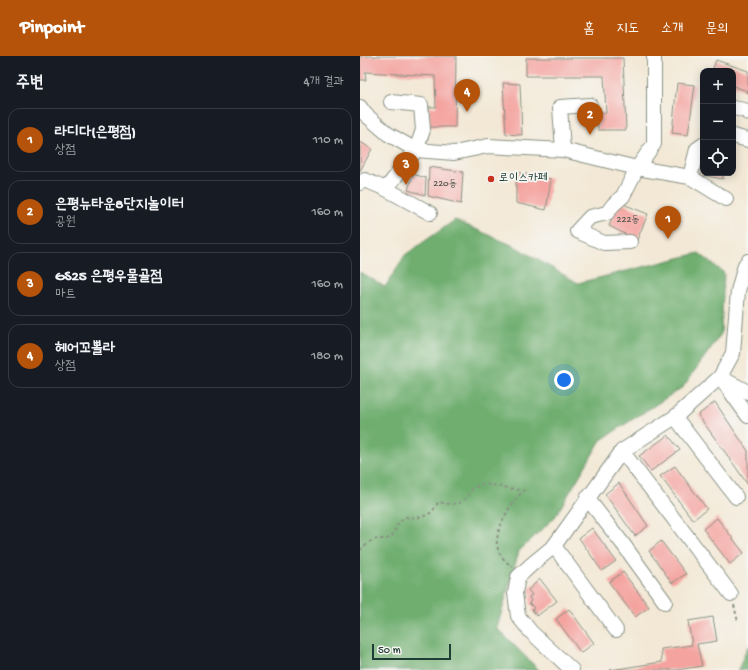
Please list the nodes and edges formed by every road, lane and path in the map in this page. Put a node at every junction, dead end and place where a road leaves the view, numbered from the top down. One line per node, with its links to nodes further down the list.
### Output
1 (654, 56): 12 (lane)
2 (391, 102): 10 (lane)
3 (590, 105): 11 (lane)
4 (360, 107): 10 (lane)
5 (736, 109): 6 (lane)
6 (748, 113)
7 (736, 137): 8 (lane)
8 (748, 140)
9 (700, 146): 13 (lane)
10 (416, 150): 11 (lane); 15 (lane)
11 (563, 150): 12 (lane)
12 (637, 168): 13 (lane); 18 (lane)
13 (690, 177): 16 (lane)
14 (362, 180): 15 (lane)
15 (386, 189): 17 (lane)
16 (726, 199)
17 (430, 213)
18 (630, 242)
19 (748, 261): 20 (lane)
20 (720, 377): 21 (lane); 22 (lane); 23 (lane)
21 (748, 392)
22 (748, 416)
23 (675, 417): 24 (lane); 25 (lane)
24 (622, 451): 26 (lane); 30 (lane)
25 (736, 497)
26 (587, 498): 27 (lane); 31 (lane)
27 (554, 546): 29 (lane); 33 (lane)
28 (360, 550): 29 (path)
29 (522, 574): 34 (lane)
30 (731, 594): 32 (path)
31 (665, 602)
32 (738, 622)
33 (616, 630)
34 (572, 670)

